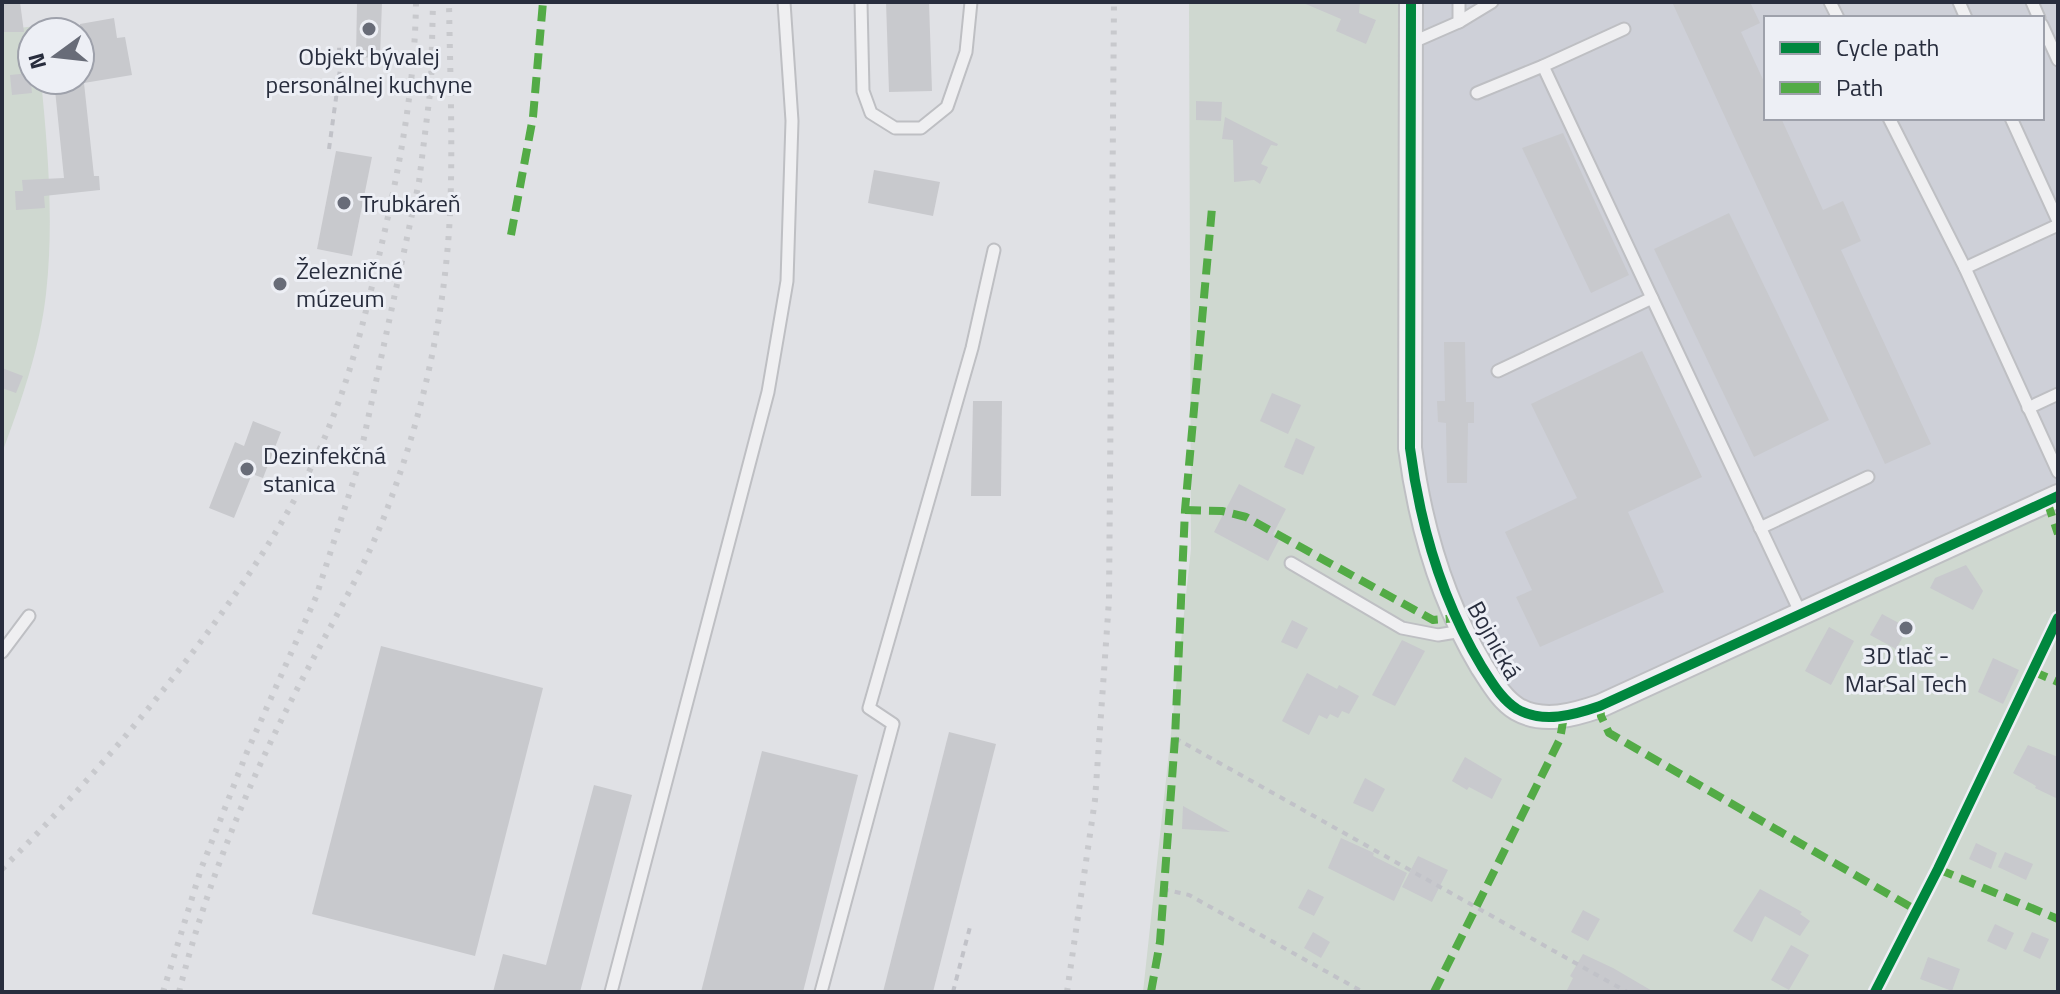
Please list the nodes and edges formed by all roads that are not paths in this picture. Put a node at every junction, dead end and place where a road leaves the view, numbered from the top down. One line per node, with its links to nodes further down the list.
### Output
1 (784, 2): 32 (lane)
2 (861, 2): 3 (lane)
3 (971, 2)
4 (1411, 2): 10 (street, Bojnická)
5 (1459, 2): 7 (lane)
6 (1492, 2): 7 (lane)
7 (1459, 22): 10 (lane)
8 (1624, 29): 12 (lane)
9 (2044, 29): 11 (lane)
10 (1411, 43): 30 (street, Bojnická)
11 (2058, 60)
12 (1543, 66): 13 (lane); 19 (lane)
13 (1477, 93)
14 (1890, 120): 18 (lane)
15 (2012, 120): 16 (lane)
16 (2058, 223): 18 (lane)
17 (994, 250): 33 (lane)
18 (1965, 268): 22 (lane)
19 (1652, 298): 20 (lane); 26 (lane)
20 (1498, 371)
21 (2058, 394): 22 (lane)
22 (2028, 408): 23 (lane)
23 (2058, 472)
24 (1868, 477): 26 (lane)
25 (2058, 496): 28 (street, Bojnická)
26 (1760, 528): 28 (lane)
27 (1291, 563): 30 (lane)
28 (1801, 614): 30 (street, Bojnická)
29 (29, 616): 31 (lane)
30 (1462, 631)
31 (2, 652)
32 (611, 992)
33 (821, 992)

